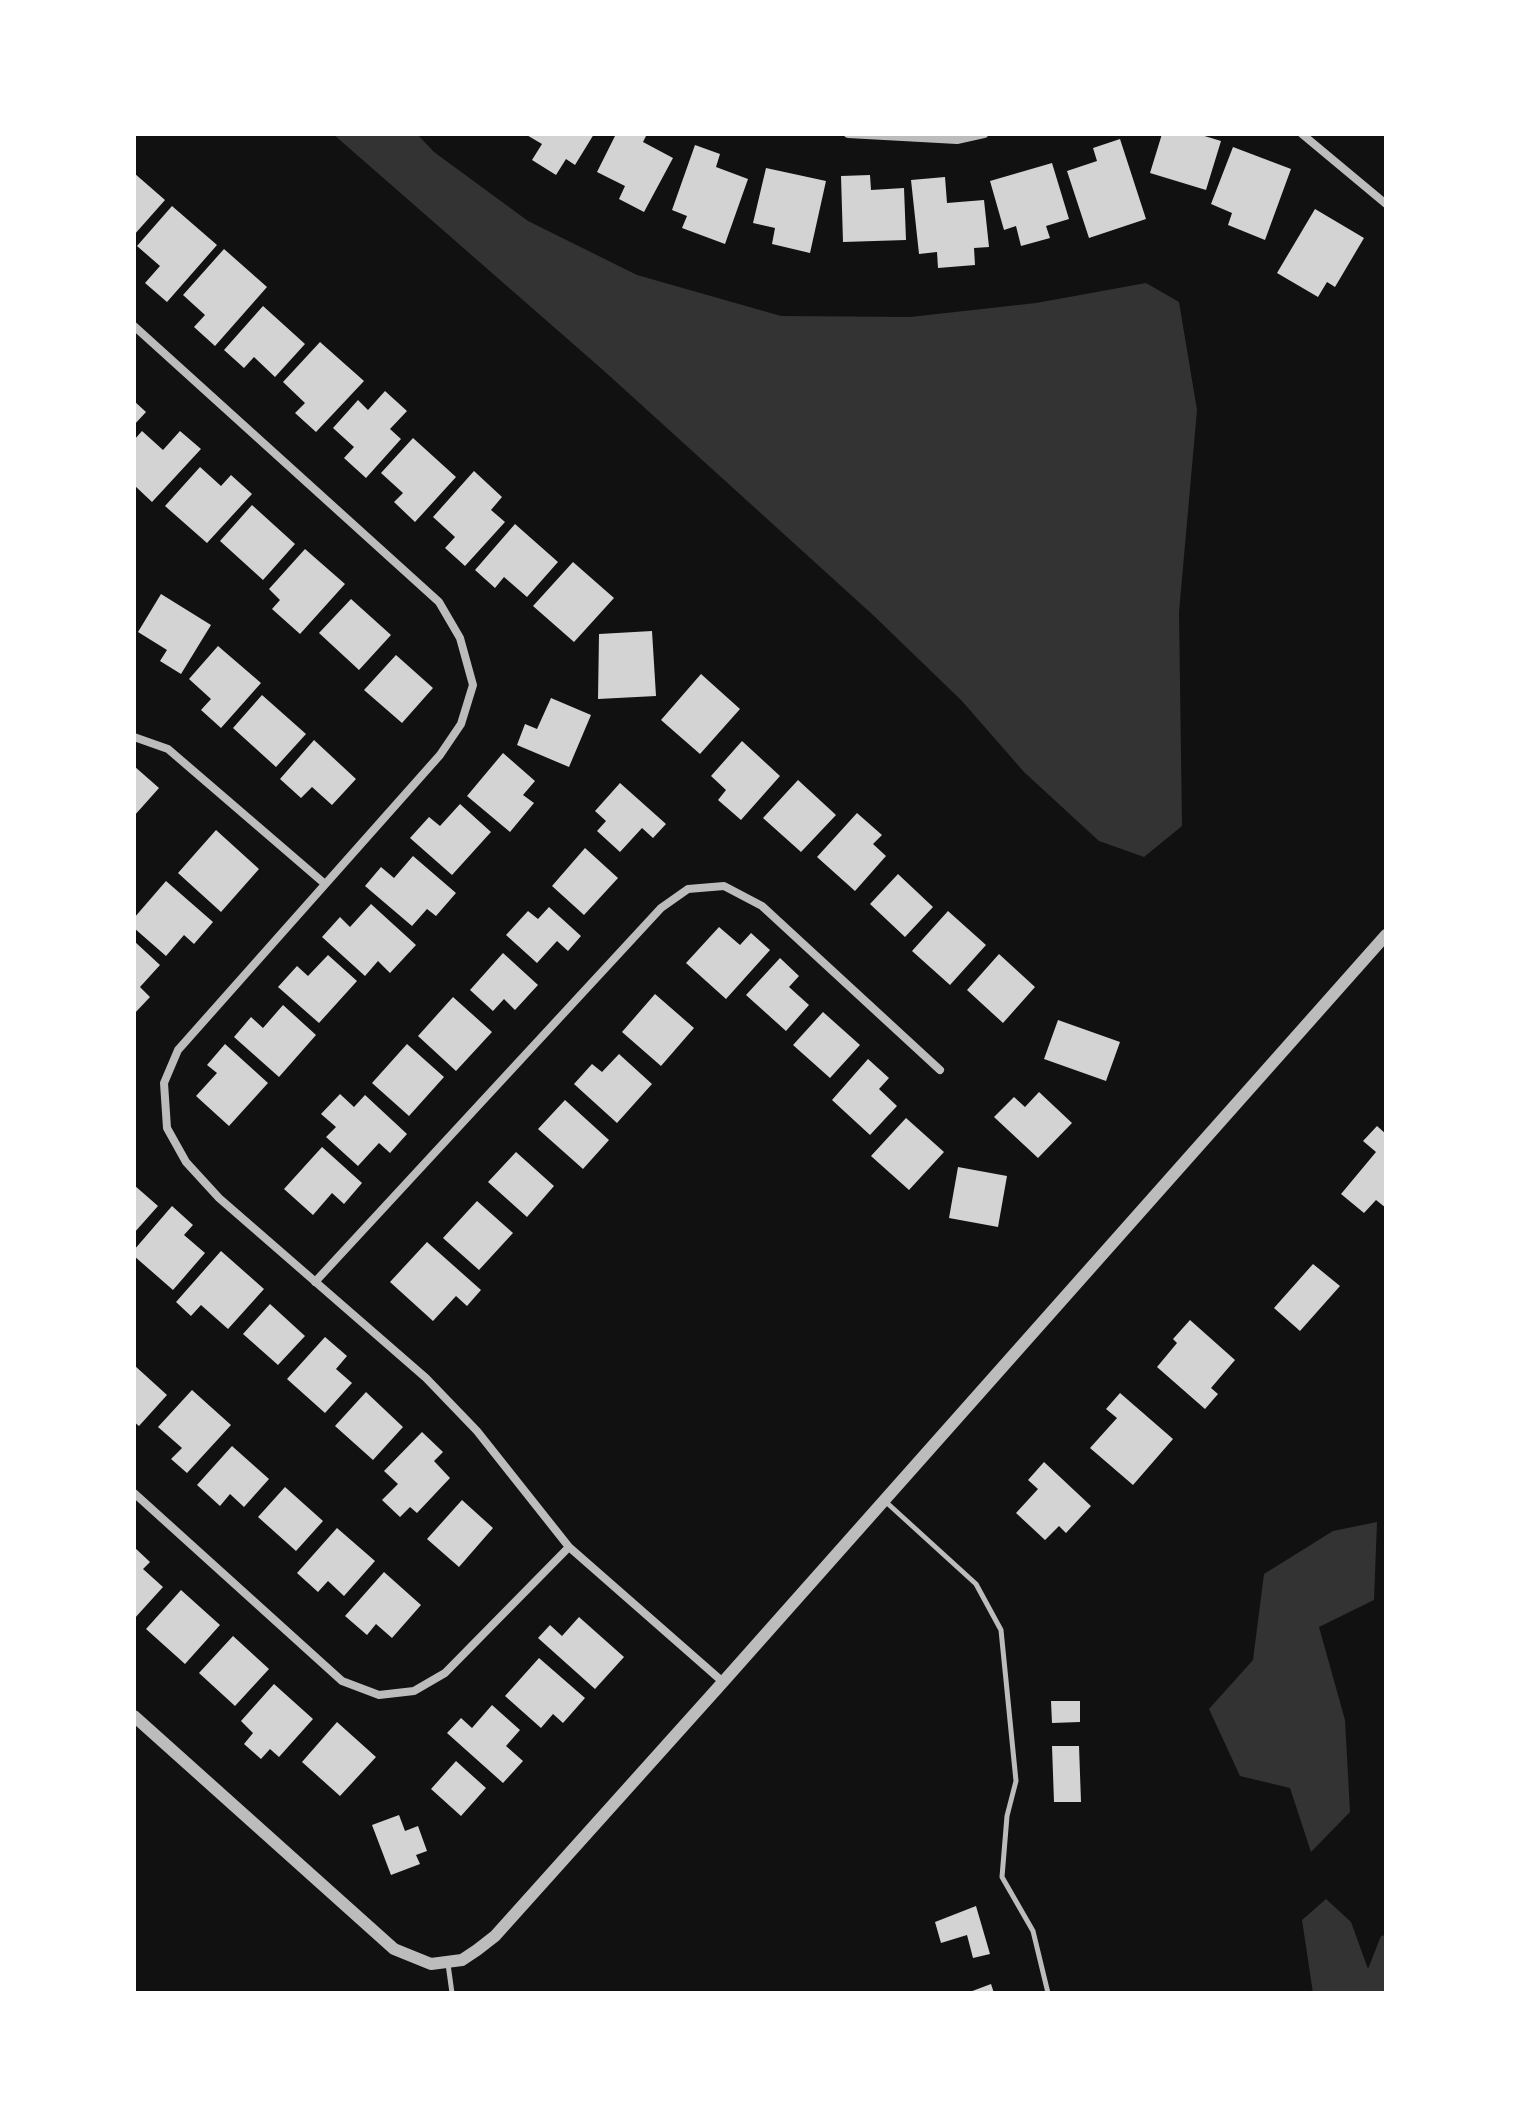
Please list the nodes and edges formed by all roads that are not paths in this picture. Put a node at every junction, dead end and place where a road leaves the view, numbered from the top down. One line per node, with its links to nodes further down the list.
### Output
1 (848, 134): 2 (street)
2 (984, 134)
3 (1302, 134): 4 (street)
4 (1386, 204)
5 (134, 326): 7 (street)
6 (134, 737): 7 (street)
7 (325, 884): 10 (street)
8 (1386, 935): 12 (street)
9 (940, 1070): 10 (street)
10 (315, 1282): 13 (street)
11 (134, 1493): 13 (street)
12 (886, 1501): 14 (street); 18 (lane)
13 (569, 1547): 14 (street)
14 (723, 1682): 16 (street)
15 (134, 1716): 16 (street)
16 (448, 1963): 17 (lane)
17 (452, 1993)
18 (1048, 1993)

